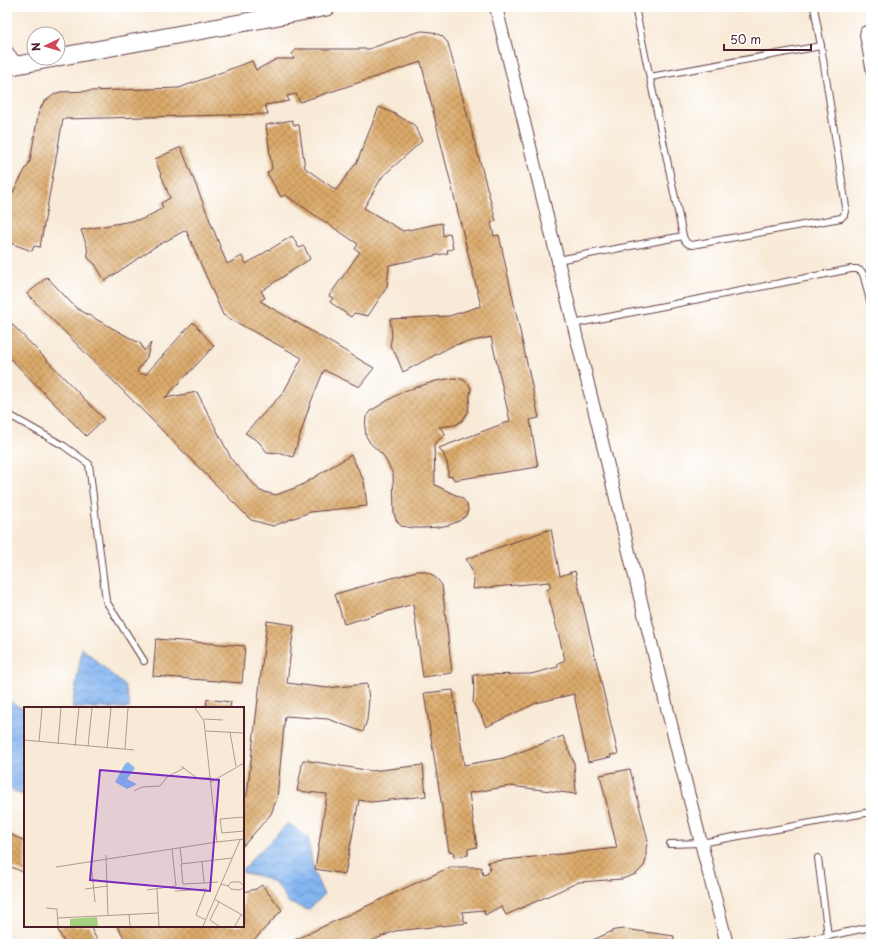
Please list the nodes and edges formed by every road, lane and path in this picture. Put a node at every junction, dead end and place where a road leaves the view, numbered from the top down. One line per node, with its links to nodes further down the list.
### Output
1 (327, 7): 7 (street)
2 (496, 7): 13 (street)
3 (635, 7): 10 (lane)
4 (814, 7): 6 (lane)
5 (871, 28): 11 (lane)
6 (822, 46): 10 (lane); 12 (lane)
7 (66, 56)
8 (26, 60): 9 (street)
9 (10, 61)
10 (650, 77): 12 (lane)
11 (871, 78)
12 (683, 236): 13 (lane)
13 (558, 260): 15 (street)
14 (871, 305): 15 (lane)
15 (574, 324): 19 (street)
16 (7, 410): 17 (lane)
17 (144, 661)
18 (871, 812): 19 (lane)
19 (701, 843): 20 (lane); 24 (street)
20 (670, 844)
21 (818, 858): 23 (lane)
22 (871, 926): 23 (lane)
23 (828, 936): 25 (lane)
24 (727, 944)
25 (785, 944)

